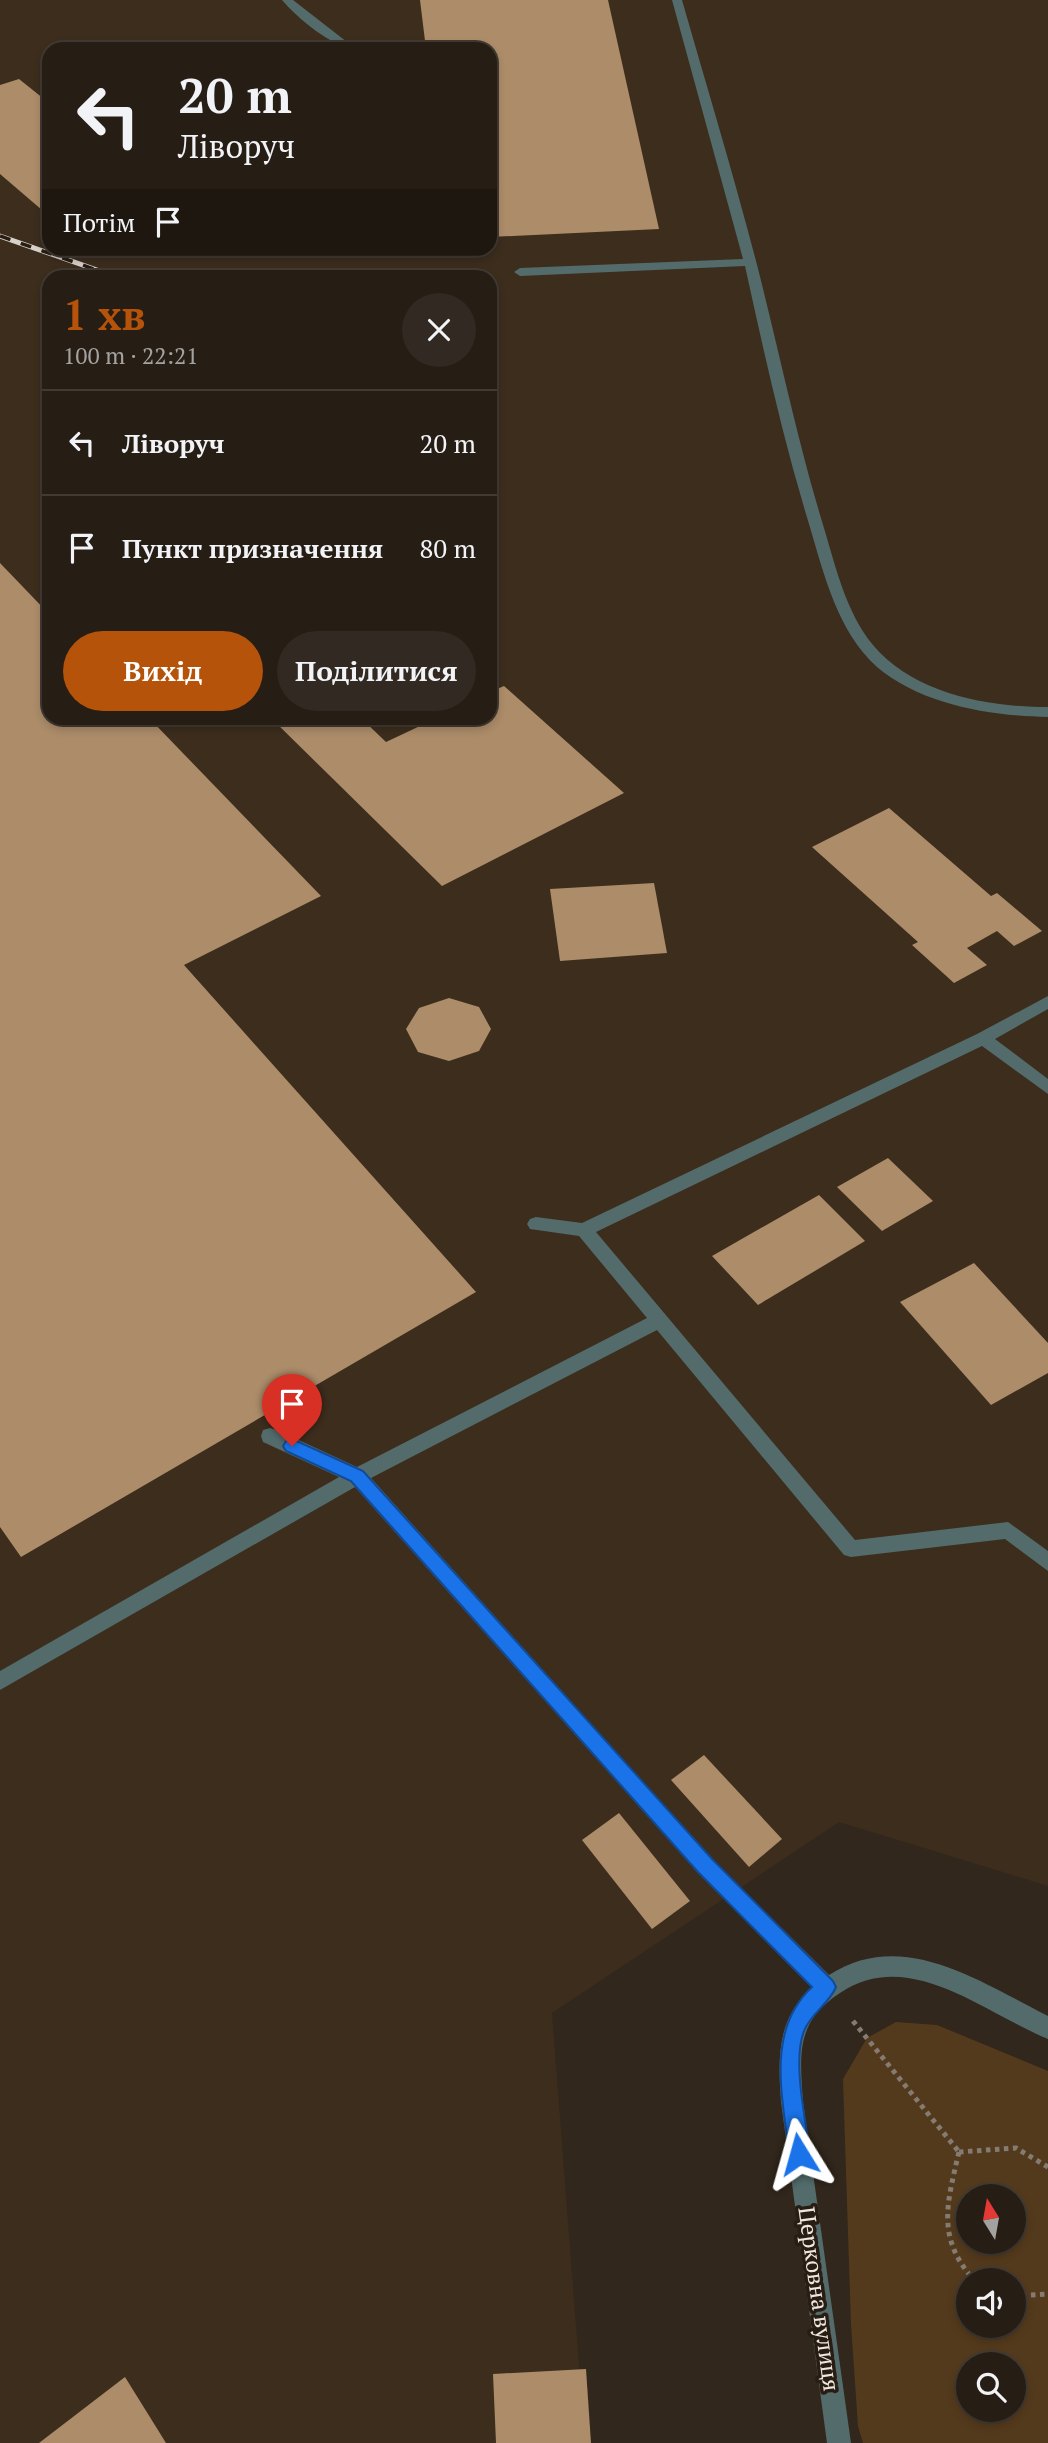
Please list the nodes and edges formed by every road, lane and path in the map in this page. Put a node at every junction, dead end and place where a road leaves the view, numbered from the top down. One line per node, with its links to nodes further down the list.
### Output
1 (287, 0): 3 (street)
2 (677, 0): 4 (street)
3 (341, 42)
4 (750, 261): 5 (street); 6 (street)
5 (520, 272)
6 (1048, 712)
7 (1048, 1002): 8 (street)
8 (983, 1038): 9 (street); 11 (street)
9 (1048, 1088)
10 (536, 1224): 11 (street)
11 (584, 1230): 12 (street)
12 (659, 1320): 14 (street); 15 (street)
13 (270, 1436): 14 (street)
14 (357, 1476): 16 (street); 17 (street)
15 (1048, 1563)
16 (0, 1681)
17 (826, 1987): 18 (street, Церковна вулиця); 19 (path); 24 (street, Церковна вулиця)
18 (1048, 2028)
19 (959, 2152): 20 (path); 21 (path)
20 (1048, 2167)
21 (961, 2268)
22 (1048, 2294): 23 (path)
23 (1026, 2295)
24 (839, 2443)

